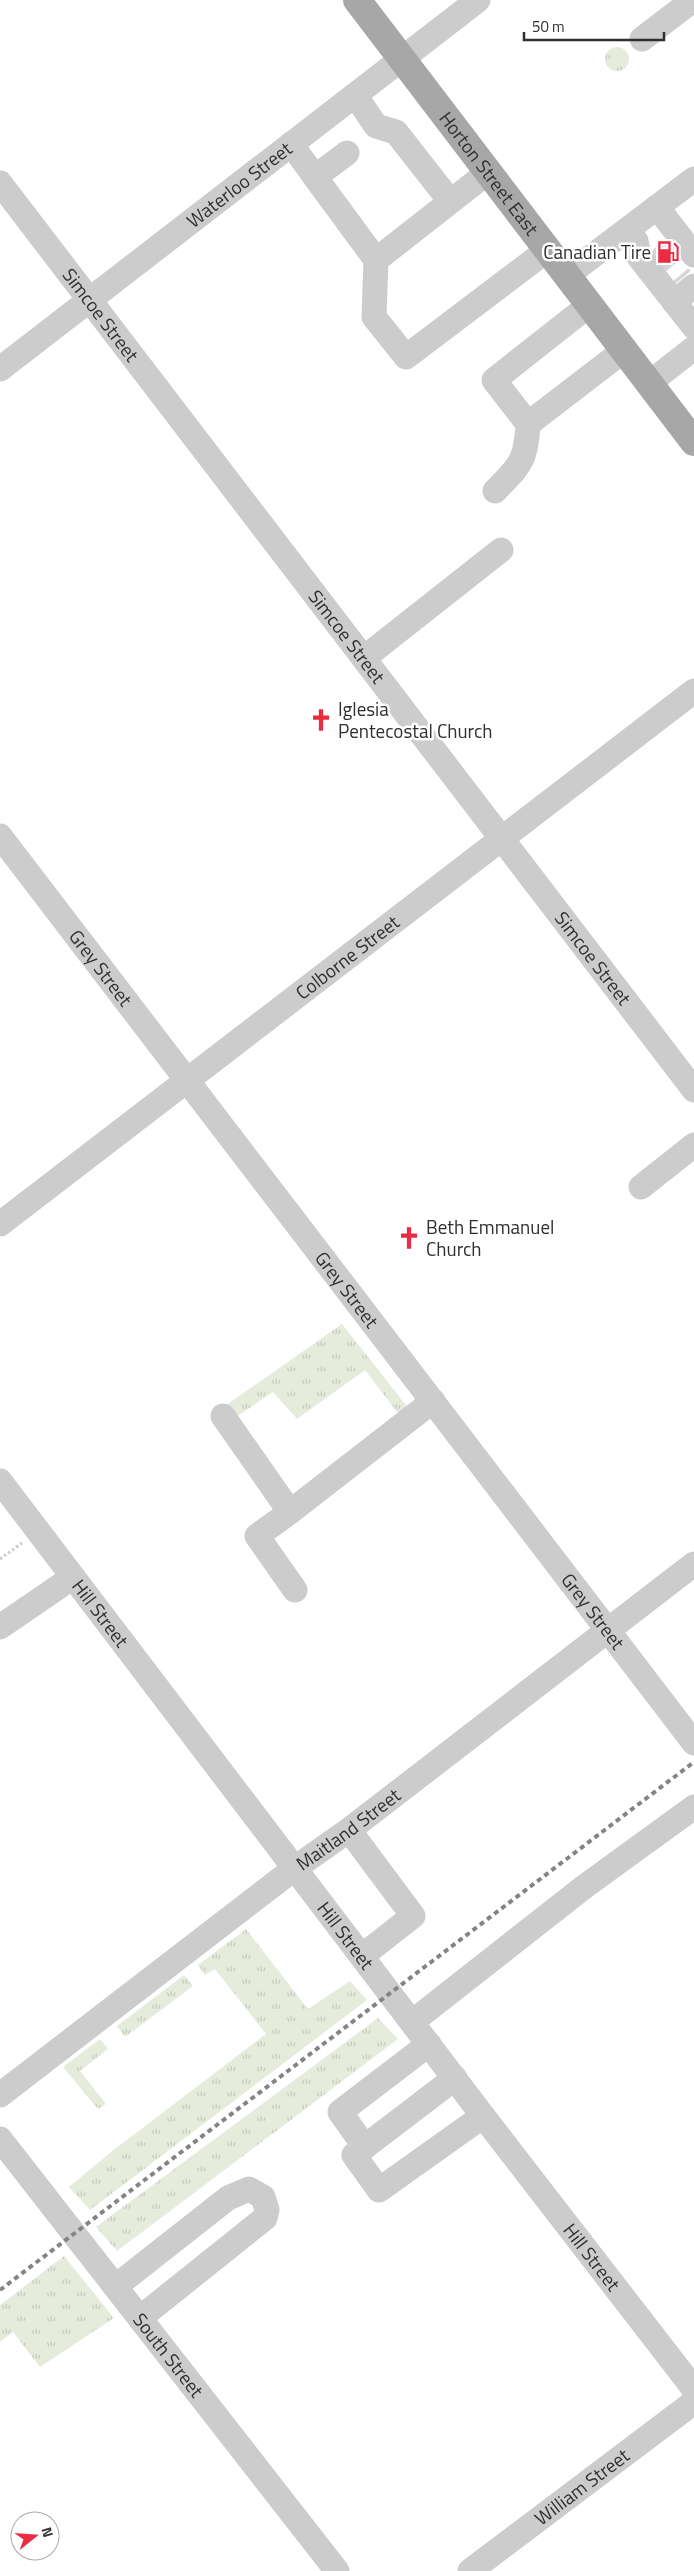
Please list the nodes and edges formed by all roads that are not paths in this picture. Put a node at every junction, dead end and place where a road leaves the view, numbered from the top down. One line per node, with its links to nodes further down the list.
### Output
1 (357, 0): 6 (main road, Horton Street East)
2 (478, 0): 4 (street, Waterloo Street)
3 (693, 0): 5 (street)
4 (451, 8): 6 (street, Waterloo Street)
5 (642, 39)
6 (400, 60): 7 (street, Waterloo Street); 10 (main road, Horton Street East)
7 (355, 95): 8 (street, Waterloo Street); 14 (street)
8 (291, 144): 11 (street); 22 (street, Waterloo Street)
9 (347, 153): 11 (street)
10 (487, 173): 14 (street); 17 (main road, Horton Street East)
11 (315, 177): 19 (street)
12 (694, 179): 15 (street)
13 (0, 183): 22 (street, Simcoe Street)
14 (450, 201): 19 (street)
15 (656, 207): 16 (street); 18 (street)
16 (640, 240): 20 (street); 21 (street)
17 (546, 250): 19 (street); 20 (main road, Horton Street East)
18 (694, 255)
19 (376, 260)
20 (566, 276): 23 (main road, Horton Street East)
21 (685, 289): 24 (street)
22 (90, 300): 27 (street, Waterloo Street); 33 (street, Simcoe Street)
23 (588, 306): 26 (main road, Horton Street East); 29 (street)
24 (694, 327)
25 (694, 348): 28 (street)
26 (623, 351): 28 (main road, Horton Street East); 29 (street)
27 (0, 369)
28 (648, 384): 30 (main road, Horton Street East)
29 (528, 424): 31 (street)
30 (694, 442)
31 (495, 491)
32 (501, 550): 33 (street)
33 (364, 658): 36 (street, Simcoe Street)
34 (694, 691): 36 (street, Colborne Street)
35 (0, 836): 37 (street, Grey Street)
36 (501, 838): 37 (street, Colborne Street); 38 (street, Simcoe Street)
37 (187, 1080): 41 (street, Colborne Street); 42 (street, Grey Street)
38 (693, 1086)
39 (694, 1145): 40 (street)
40 (641, 1187)
41 (0, 1224)
42 (433, 1401): 45 (street); 50 (street, Grey Street)
43 (223, 1416): 45 (street)
44 (3, 1489): 47 (street, Hill Street)
45 (290, 1512): 48 (street)
46 (694, 1564): 50 (street, Maitland Street)
47 (73, 1577): 49 (street); 54 (street, Hill Street)
48 (295, 1590)
49 (0, 1627)
50 (608, 1629): 51 (street, Grey Street); 53 (street, Maitland Street)
51 (694, 1743)
52 (694, 1807): 56 (street)
53 (349, 1830): 54 (street, Maitland Street); 55 (street)
54 (295, 1868): 55 (street, Hill Street); 59 (street, Maitland Street)
55 (362, 1956): 56 (street, Hill Street)
56 (412, 2022): 57 (street, Hill Street)
57 (430, 2044): 58 (street, Hill Street); 62 (street)
58 (455, 2078): 60 (street, Hill Street); 62 (street)
59 (0, 2095)
60 (483, 2116): 62 (street); 65 (street, Hill Street)
61 (0, 2139): 63 (street, South Street)
62 (365, 2147)
63 (116, 2286): 64 (street, South Street); 64 (street)
64 (140, 2318): 67 (street, South Street)
65 (694, 2389)
66 (694, 2402): 68 (street, William Street)
67 (337, 2571)
68 (470, 2571)

